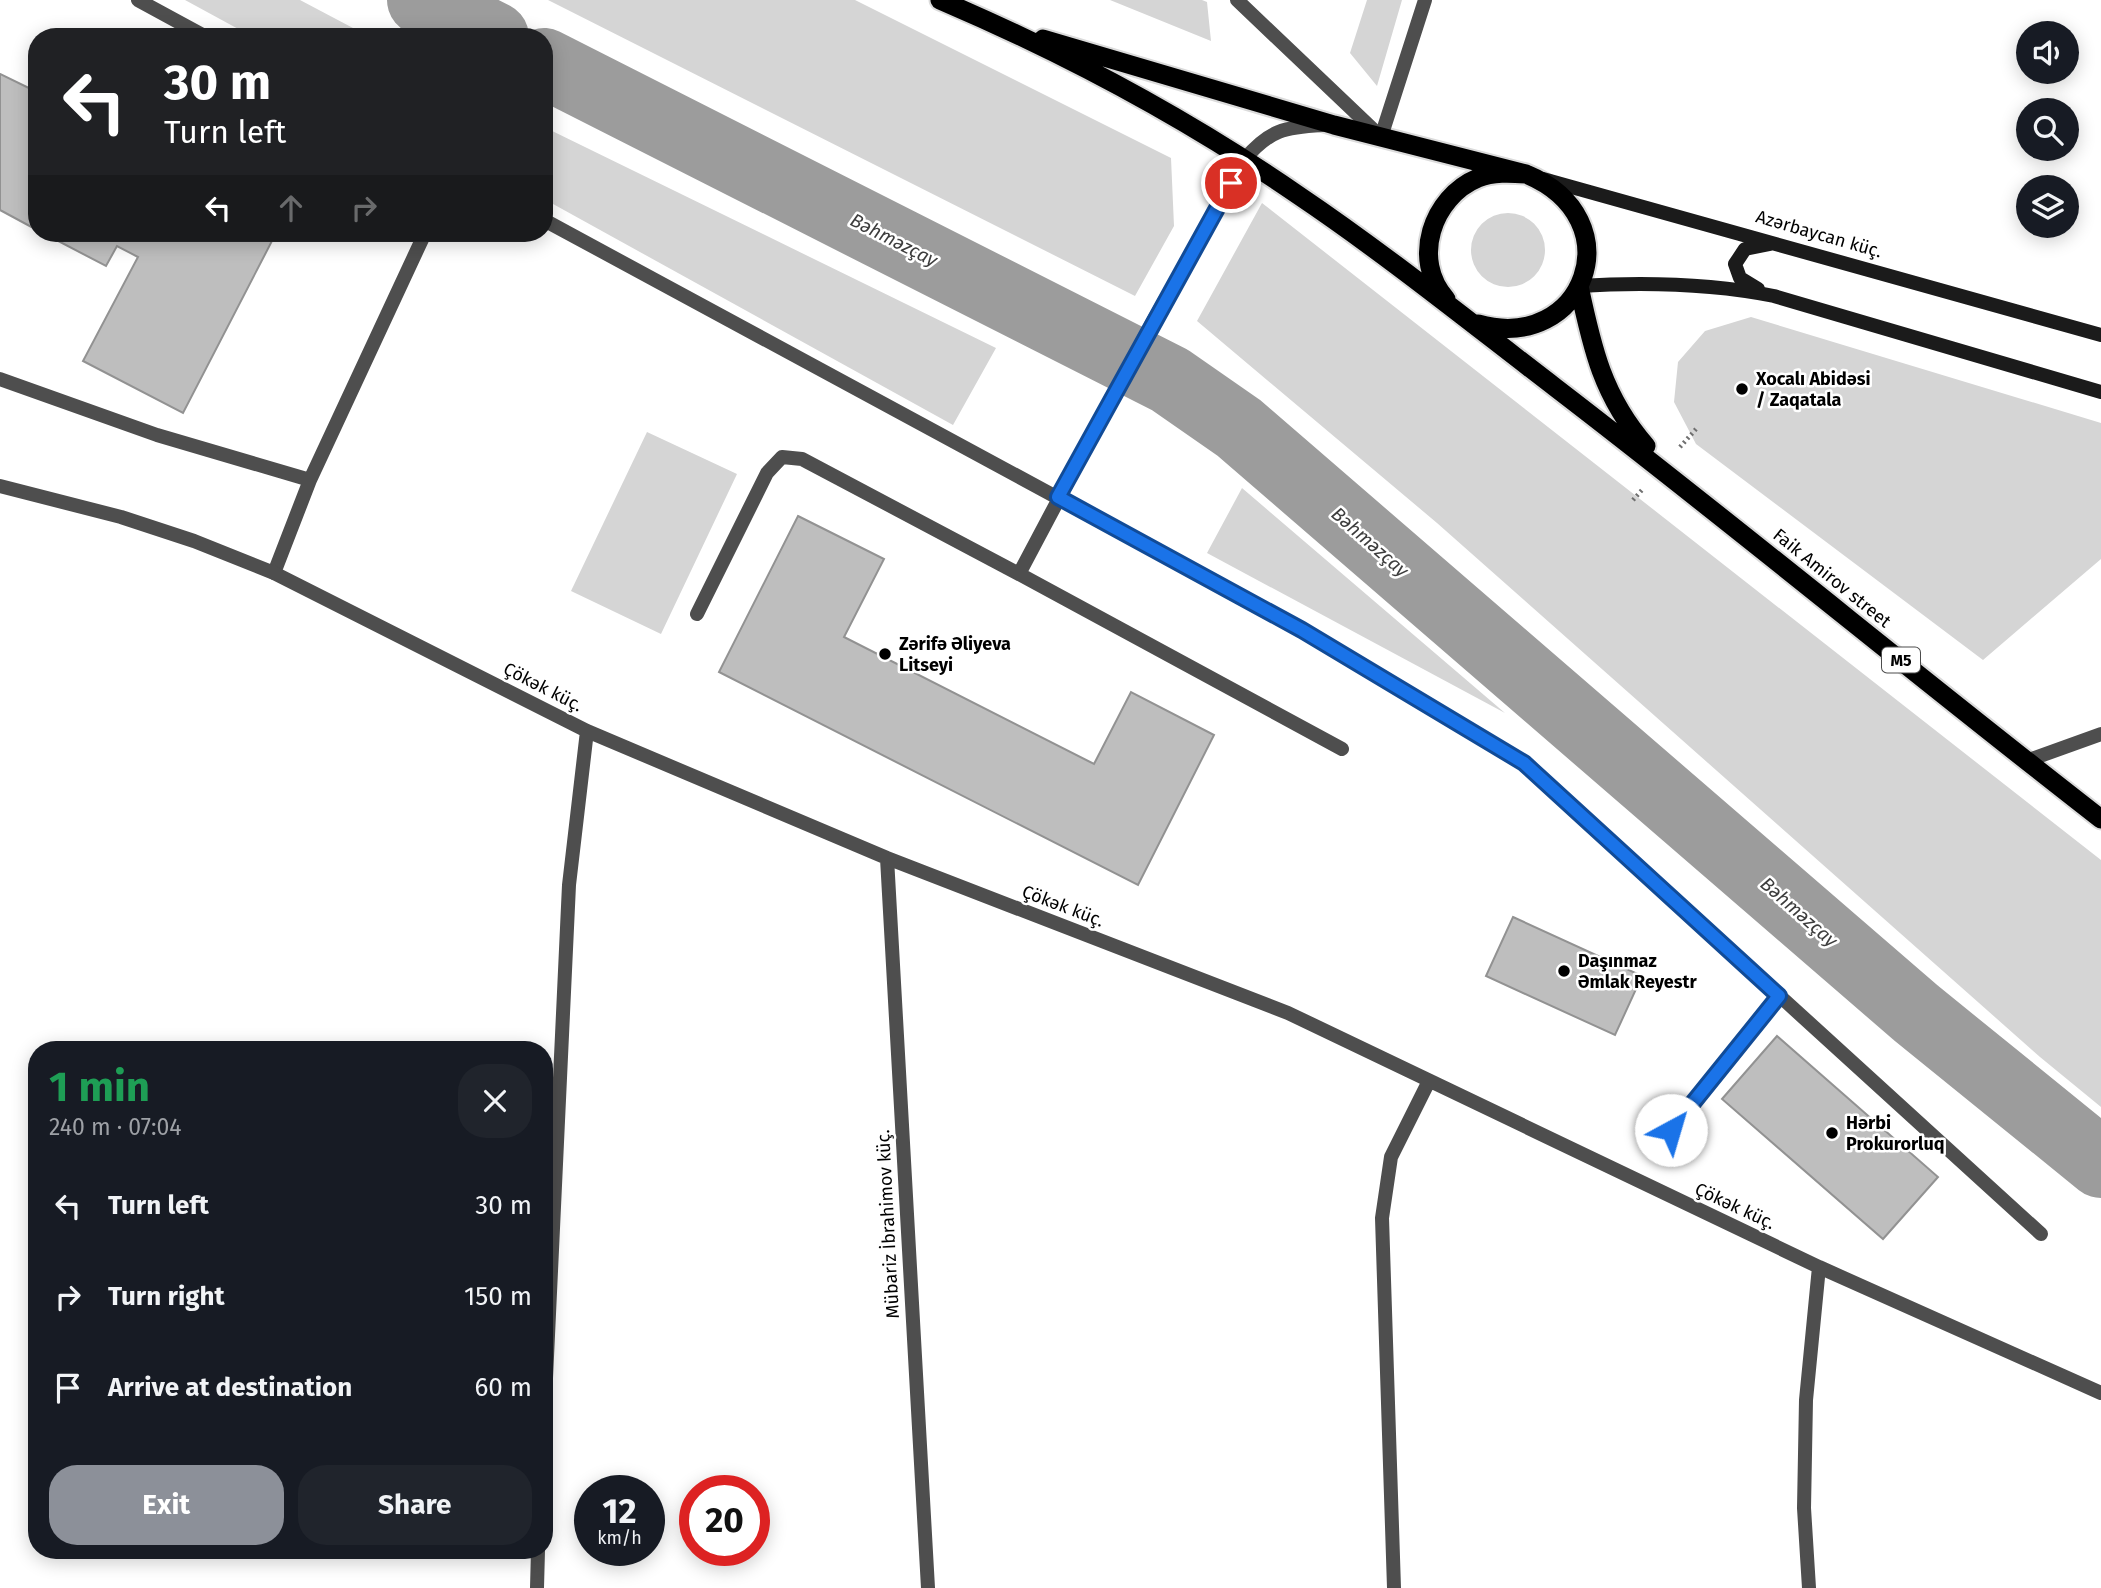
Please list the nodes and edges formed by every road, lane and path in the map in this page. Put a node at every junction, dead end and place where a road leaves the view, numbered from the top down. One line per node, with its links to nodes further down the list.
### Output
1 (138, 0): 6 (street)
2 (940, 0): 5 (highway)
3 (1237, 0): 8 (street)
4 (1425, 0): 8 (street)
5 (1002, 26): 7 (highway); 9 (highway)
6 (189, 28)
7 (1334, 125): 8 (highway); 9 (street)
8 (1381, 137): 10 (highway)
9 (1244, 160): 16 (highway); 22 (street)
10 (1526, 174): 13 (main road, Azərbaycan küç.); 14 (highway); 16 (highway)
11 (553, 225): 22 (street)
12 (421, 242): 20 (street)
13 (1782, 243): 15 (main road); 17 (main road, Azərbaycan küç.)
14 (1579, 286): 15 (main road); 16 (highway); 23 (highway)
15 (1774, 296): 19 (main road)
16 (1458, 313): 23 (highway)
17 (2101, 335)
18 (0, 379): 20 (street)
19 (2101, 392)
20 (310, 480): 24 (street)
21 (0, 486): 24 (street, Çökək küç.)
22 (1058, 497): 25 (street); 33 (street)
23 (1702, 500): 30 (highway, Faik Amirov street / M5)
24 (274, 573): 27 (street, Çökək küç.)
25 (1019, 574): 26 (street); 29 (street)
26 (696, 614)
27 (587, 731): 32 (street, Çökək küç.); 36 (street)
28 (2101, 734): 30 (street)
29 (1342, 749)
30 (2026, 761): 31 (highway, Faik Amirov street / M5)
31 (2101, 819)
32 (887, 858): 34 (street, Çökək küç.); 42 (street, Mübariz İbrahimov küç.)
33 (1779, 996): 35 (street); 37 (street)
34 (1429, 1081): 38 (street, Çökək küç.); 43 (street)
35 (1671, 1130)
36 (553, 1228)
37 (2041, 1234)
38 (1819, 1267): 39 (street, Çökək küç.); 44 (street)
39 (2101, 1393)
40 (538, 1559): 41 (street)
41 (537, 1588)
42 (928, 1588)
43 (1395, 1588)
44 (1809, 1588)

